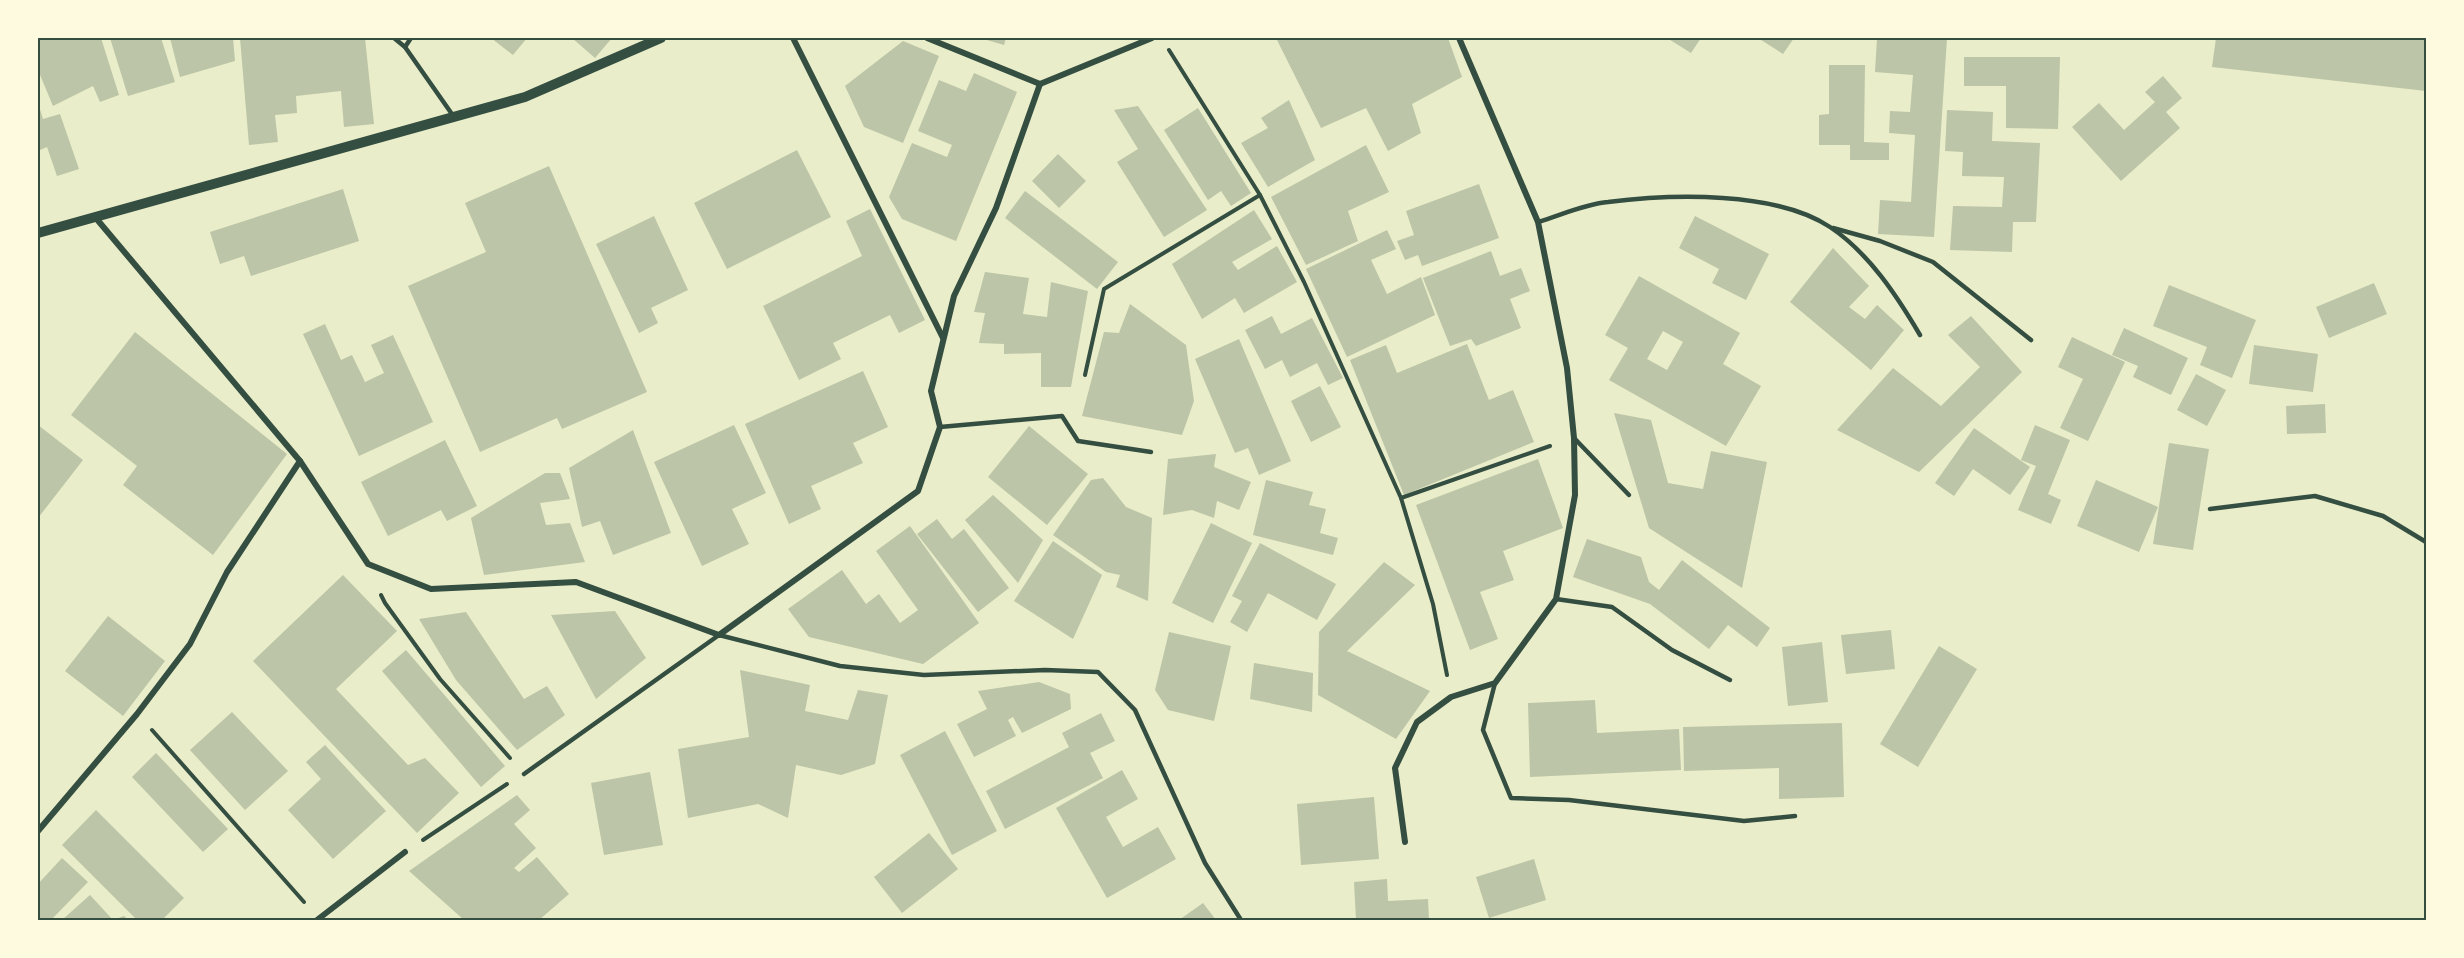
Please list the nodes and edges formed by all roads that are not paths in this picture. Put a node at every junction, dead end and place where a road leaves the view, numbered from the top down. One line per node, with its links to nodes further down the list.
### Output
1 (394, 38): 8 (lane)
2 (411, 38): 8 (lane)
3 (661, 38): 10 (street)
4 (794, 38): 16 (street)
5 (927, 38): 9 (street)
6 (1152, 38): 9 (street)
7 (1459, 38): 12 (street)
8 (405, 47): 10 (lane)
9 (1040, 84): 16 (street)
10 (454, 117): 11 (street)
11 (95, 217): 14 (street); 21 (street)
12 (1538, 222): 13 (lane); 19 (street)
13 (1830, 227): 15 (lane); 17 (lane)
14 (38, 233)
15 (1920, 335)
16 (944, 338): 18 (street)
17 (2031, 340)
18 (940, 427): 20 (lane); 26 (street)
19 (1574, 438): 22 (lane); 25 (street)
20 (1152, 452)
21 (300, 462): 26 (street); 31 (street)
22 (1629, 495)
23 (2210, 509): 24 (lane)
24 (2427, 542)
25 (1556, 599): 27 (lane); 28 (street)
26 (718, 635): 29 (lane); 35 (lane)
27 (1730, 680)
28 (1495, 683): 30 (lane); 32 (street)
29 (524, 774)
30 (1795, 816)
31 (38, 831)
32 (1405, 842)
33 (405, 852): 34 (street)
34 (318, 920)
35 (1241, 921)

